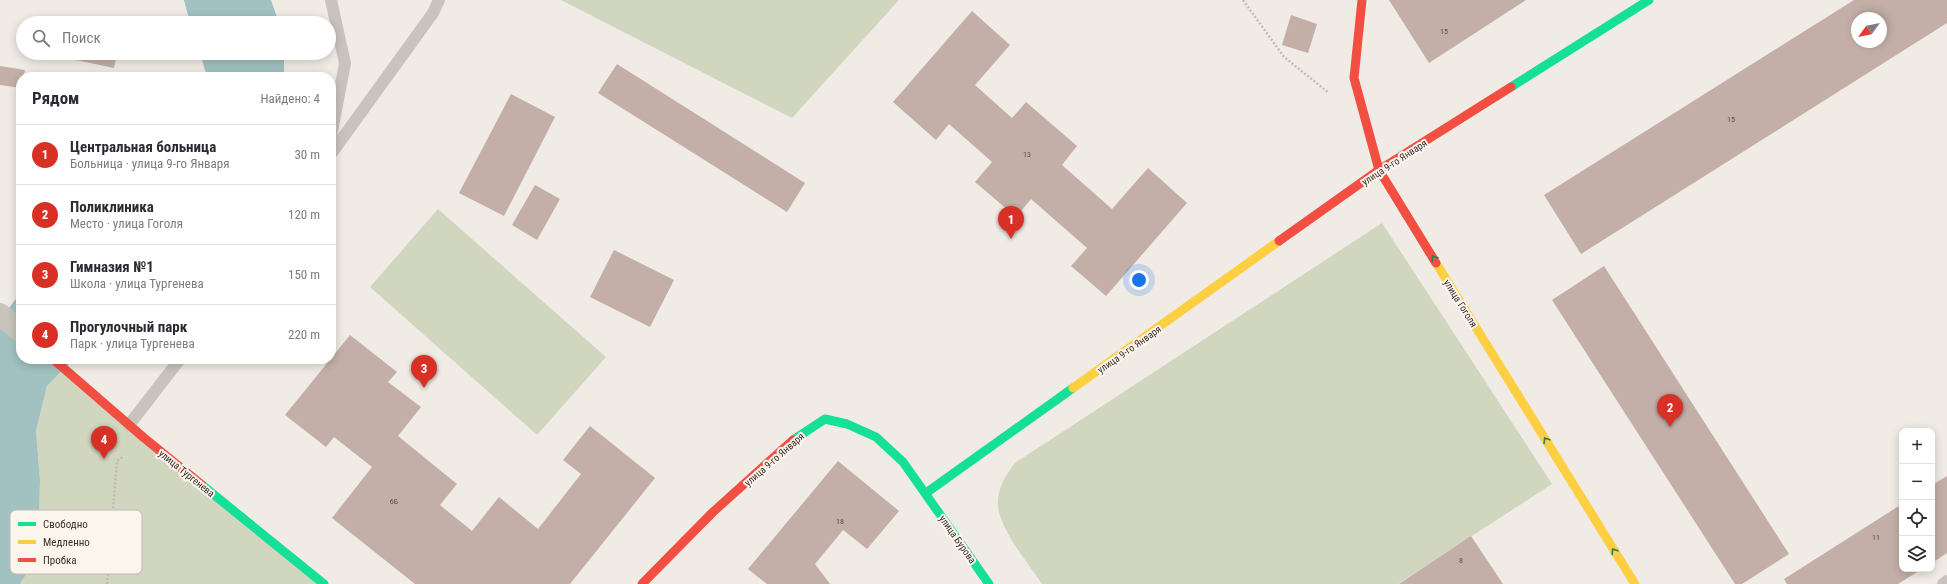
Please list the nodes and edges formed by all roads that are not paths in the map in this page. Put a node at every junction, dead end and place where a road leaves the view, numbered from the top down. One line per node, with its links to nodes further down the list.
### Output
1 (331, 0): 5 (lane)
2 (439, 0): 8 (lane)
3 (1362, 0): 9 (street, улица Гоголя)
4 (1649, 0): 9 (street, улица 9-го Января)
5 (335, 16)
6 (336, 22): 7 (lane)
7 (336, 111)
8 (336, 147)
9 (1379, 170): 15 (street, улица 9-го Января); 20 (street, улица Гоголя, one-way to 9)
10 (0, 314): 11 (street)
11 (16, 328)
12 (59, 364): 14 (street, улица Тургенева)
13 (176, 364): 14 (lane)
14 (129, 425): 17 (street, улица Тургенева)
15 (926, 493): 18 (street, улица 9-го Января); 19 (street, улица Бурова)
16 (1947, 581): 21 (lane)
17 (324, 584)
18 (642, 584)
19 (989, 584)
20 (1634, 584)
21 (1943, 584)

